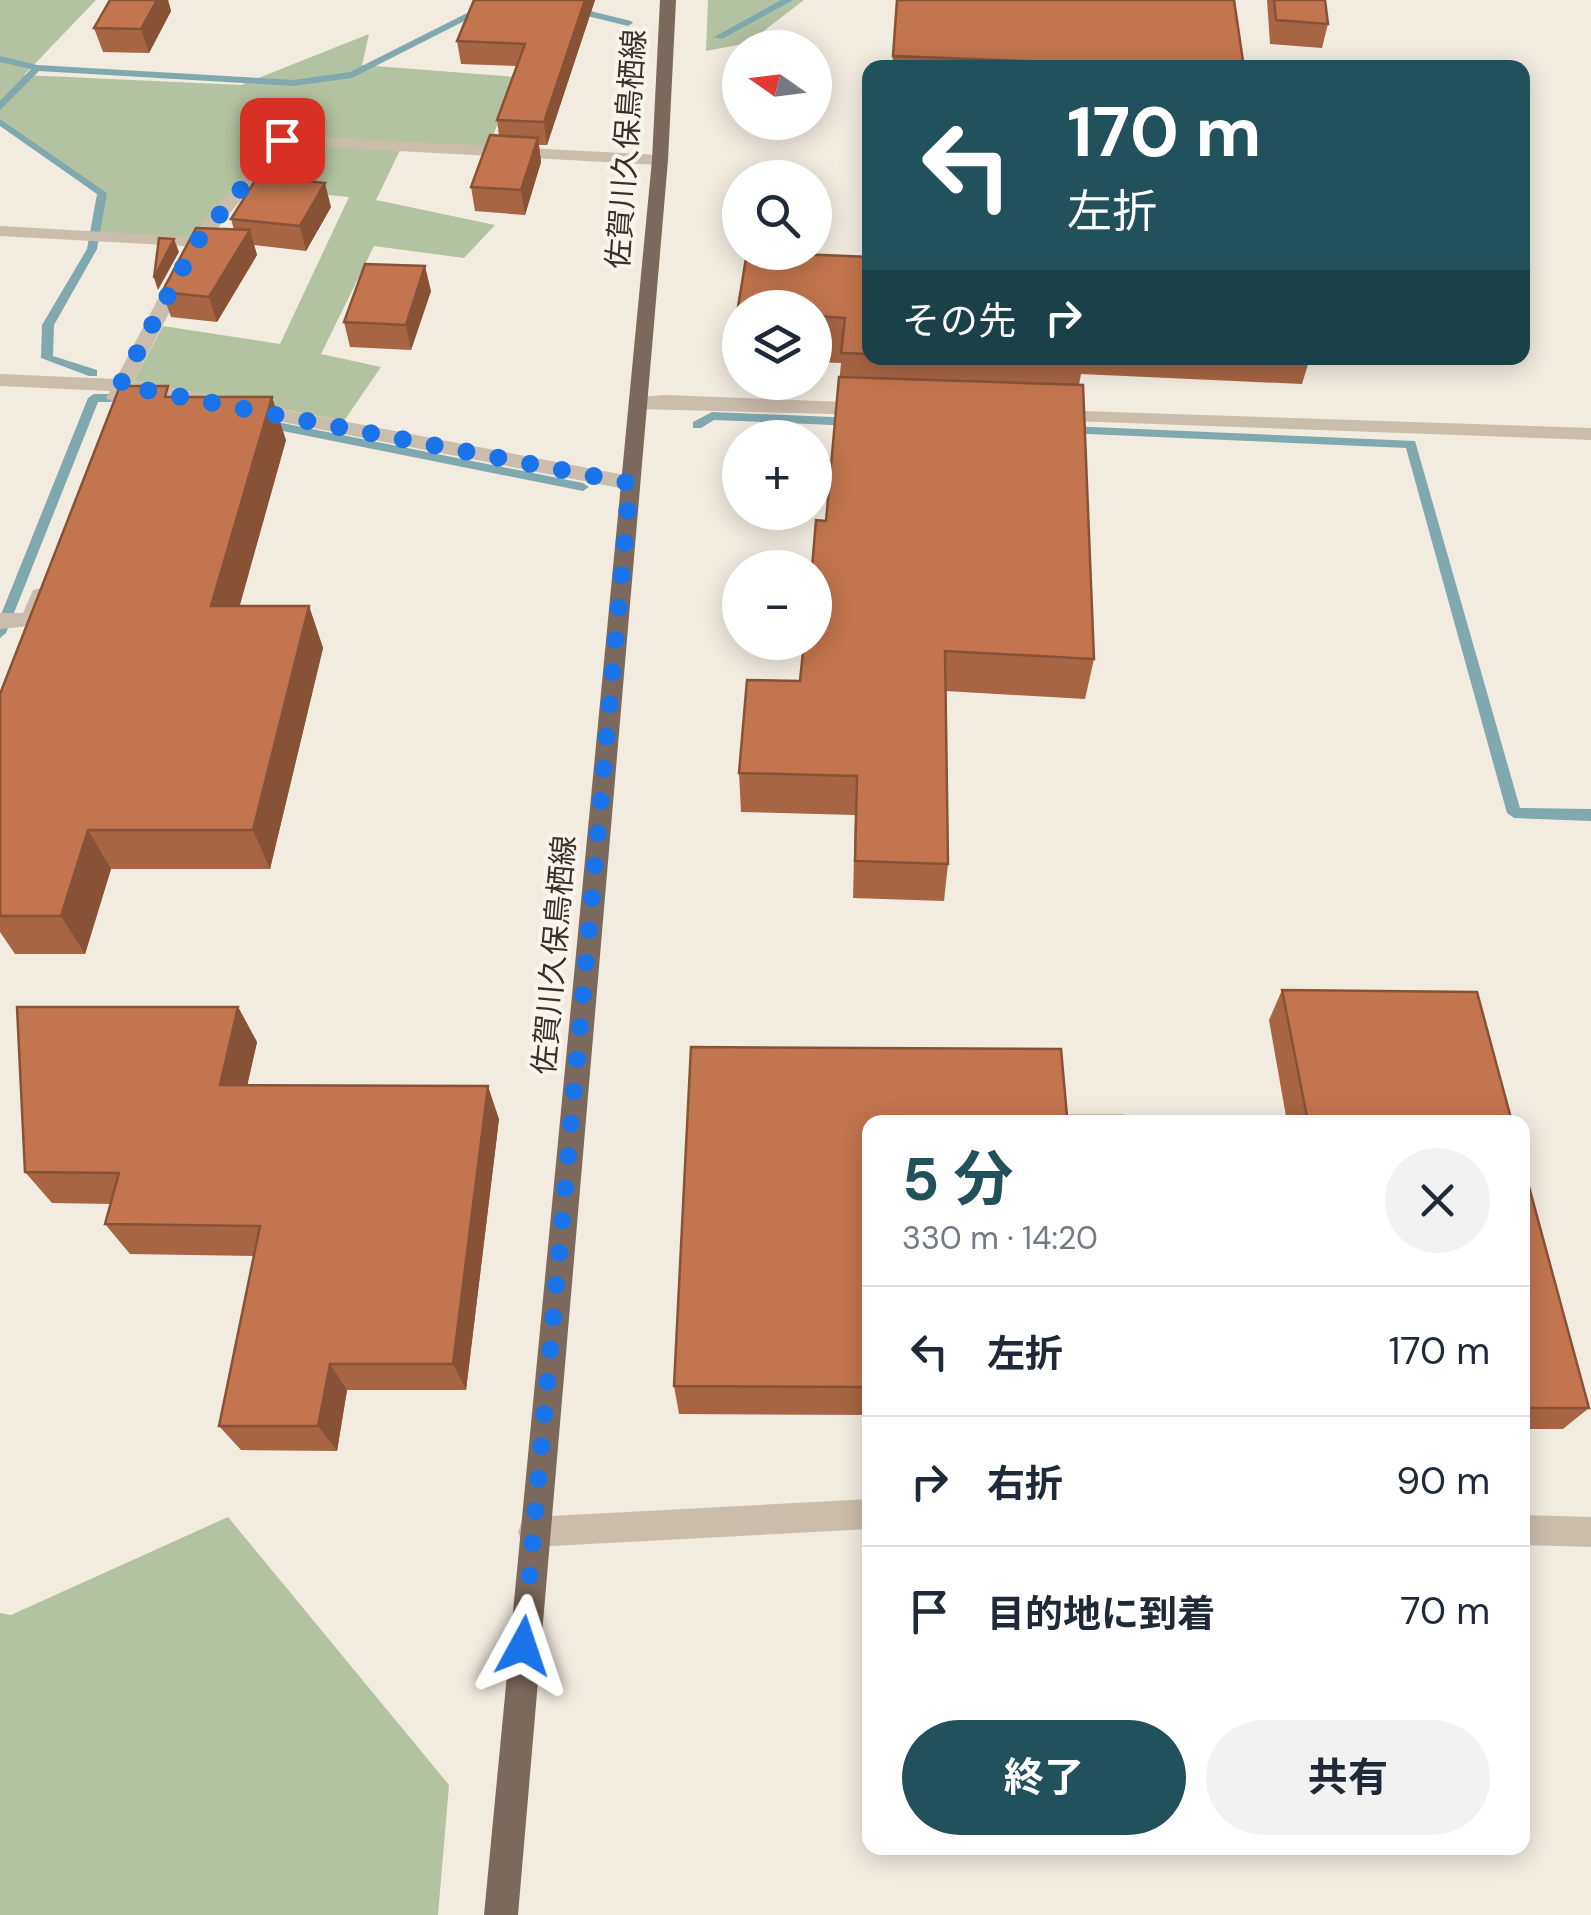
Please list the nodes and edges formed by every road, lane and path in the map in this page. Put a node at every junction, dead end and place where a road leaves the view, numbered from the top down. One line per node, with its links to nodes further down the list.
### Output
1 (668, 0): 2 (main road, 佐賀川久保鳥栖線)
2 (660, 160): 4 (street); 7 (main road, 佐賀川久保鳥栖線)
3 (0, 231): 4 (street)
4 (196, 243): 6 (street)
5 (0, 380): 6 (street)
6 (120, 385): 9 (street); 12 (street)
7 (638, 403): 8 (street); 12 (main road, 佐賀川久保鳥栖線)
8 (883, 409)
9 (112, 410)
10 (1040, 415): 11 (street)
11 (1591, 434)
12 (630, 483): 17 (main road, 佐賀川久保鳥栖線)
13 (52, 568): 14 (street)
14 (0, 621)
15 (862, 1514): 17 (street)
16 (1530, 1530): 18 (street)
17 (533, 1532): 19 (main road, 佐賀川久保鳥栖線)
18 (1591, 1532)
19 (502, 1915)

